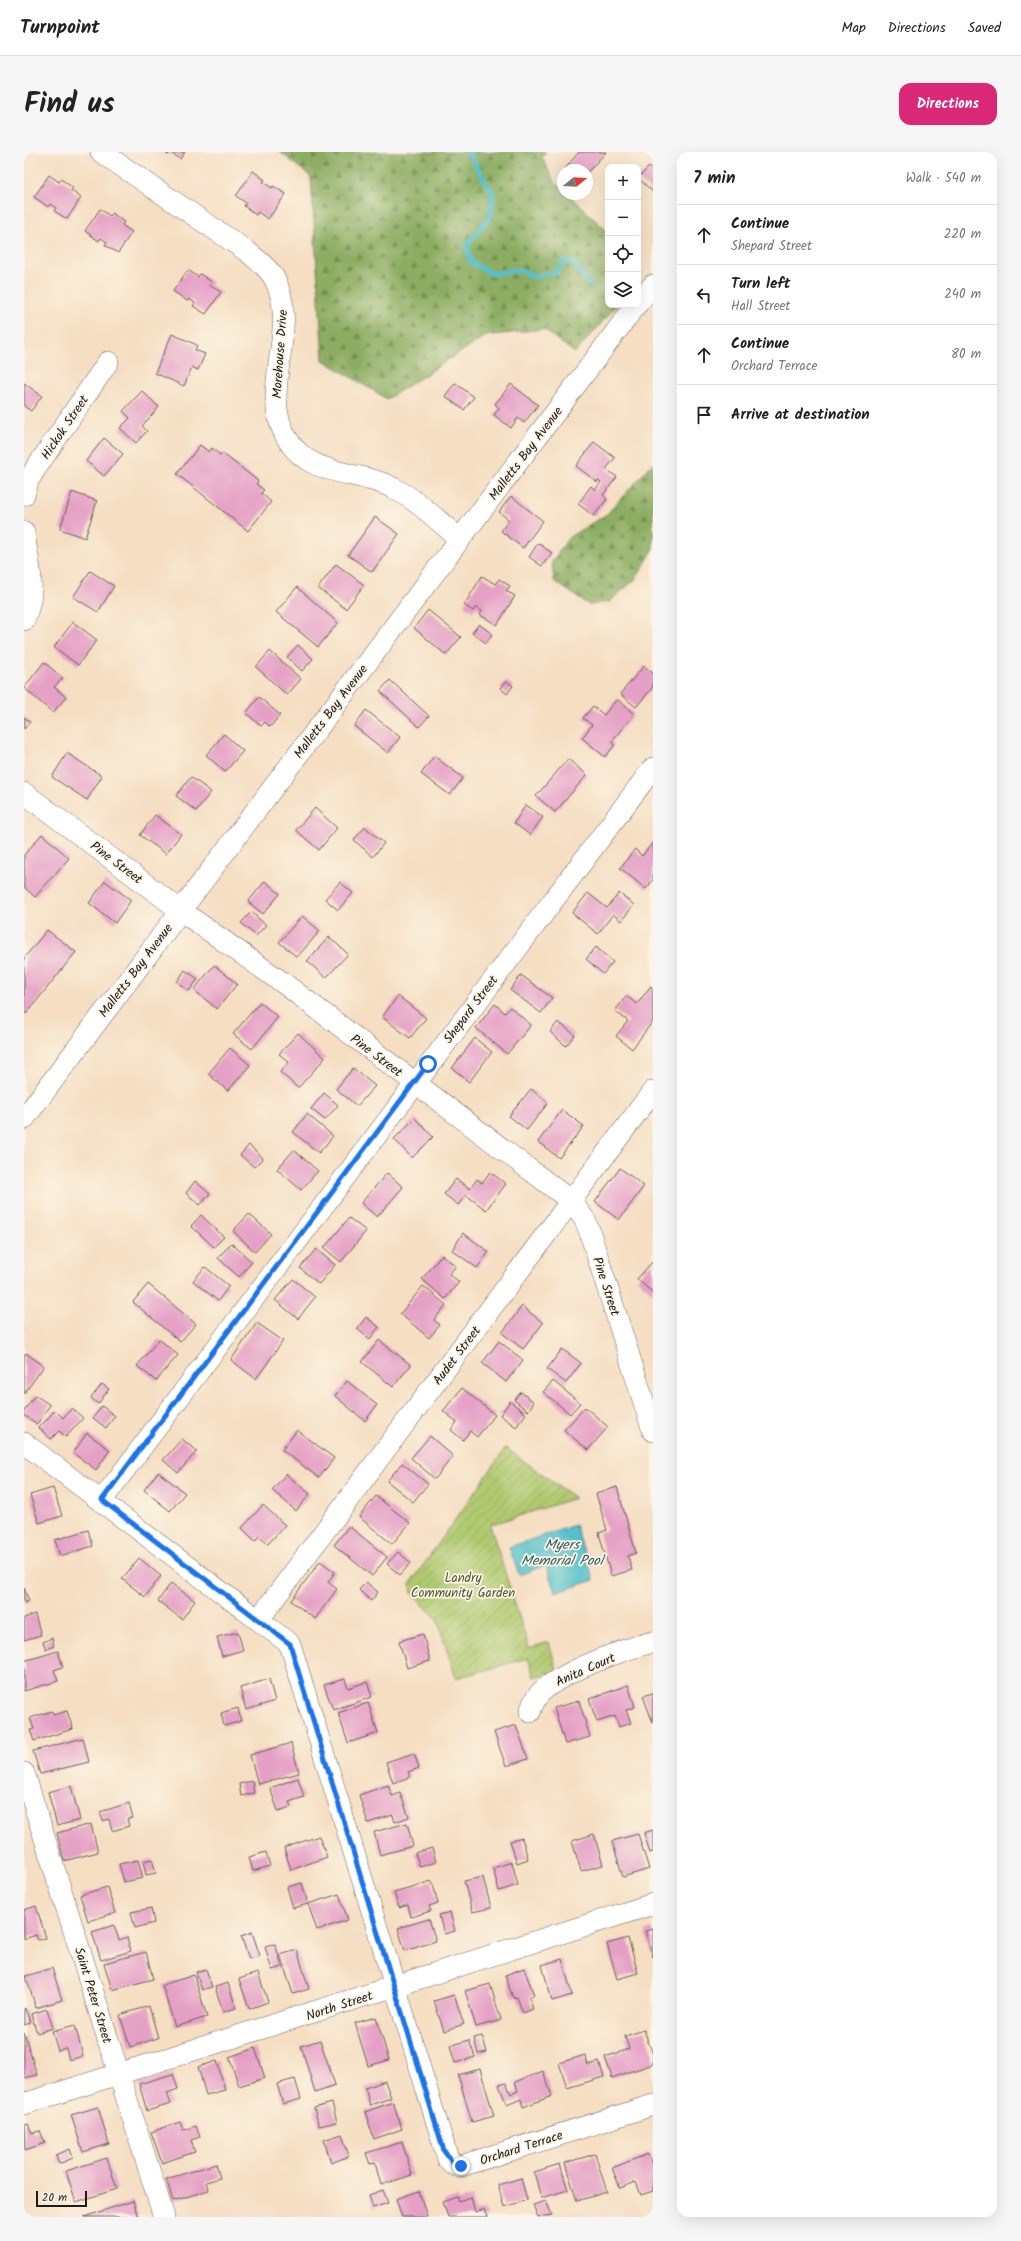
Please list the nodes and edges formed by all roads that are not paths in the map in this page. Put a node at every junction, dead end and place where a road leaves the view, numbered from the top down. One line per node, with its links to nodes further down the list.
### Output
1 (101, 152): 8 (street, Morehouse Drive)
2 (653, 285): 3 (street, Malletts Bay Avenue)
3 (641, 299)
4 (634, 308): 8 (street, Malletts Bay Avenue)
5 (108, 362): 6 (street, Hickok Street)
6 (24, 495)
7 (24, 532): 9 (street)
8 (460, 539): 12 (street, Malletts Bay Avenue)
9 (24, 620)
10 (653, 768): 13 (street, Shepard Street)
11 (24, 792): 12 (street, Pine Street)
12 (180, 910): 13 (street, Pine Street); 15 (street, Malletts Bay Avenue)
13 (414, 1083): 16 (street, Pine Street); 19 (street, Shepard Street)
14 (653, 1091): 16 (street, Audet Street)
15 (24, 1119)
16 (571, 1201): 17 (street, Pine Street); 20 (street, Audet Street)
17 (653, 1431)
18 (24, 1443): 19 (street)
19 (102, 1500): 20 (street)
20 (259, 1619): 25 (street)
21 (653, 1642): 22 (street, Anita Court)
22 (530, 1712)
23 (24, 1773): 26 (street, Saint Peter Street)
24 (653, 1904): 25 (street, North Street)
25 (396, 1987): 26 (street, North Street); 28 (street, Orchard Terrace)
26 (119, 2075): 27 (street, North Street); 29 (street, Saint Peter Street)
27 (24, 2104)
28 (653, 2105)
29 (164, 2217)

